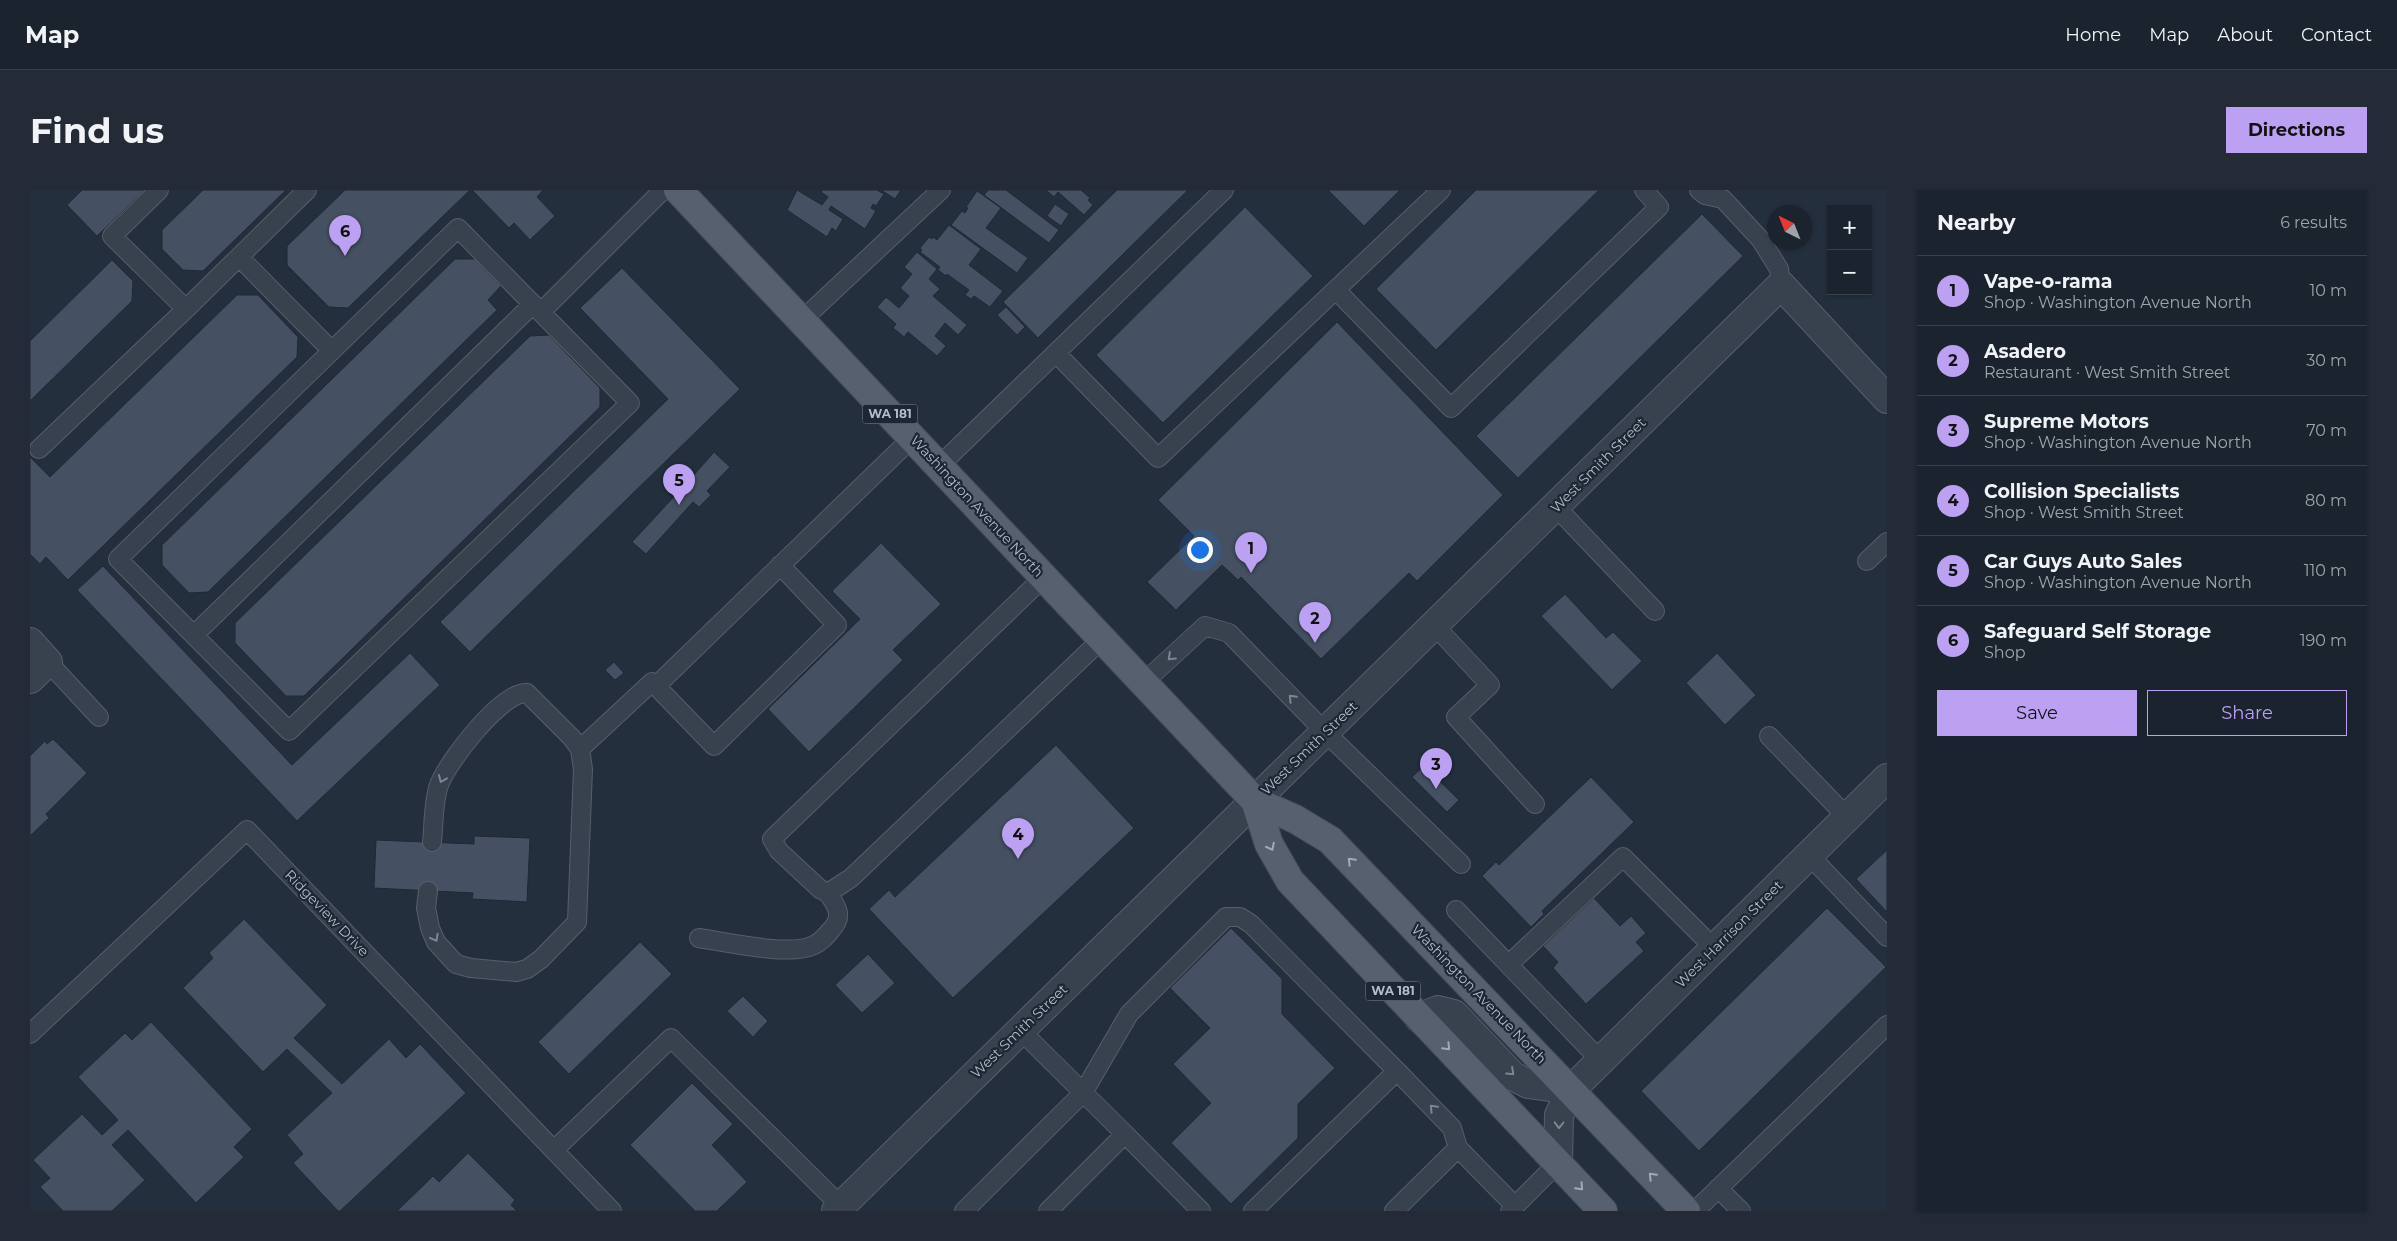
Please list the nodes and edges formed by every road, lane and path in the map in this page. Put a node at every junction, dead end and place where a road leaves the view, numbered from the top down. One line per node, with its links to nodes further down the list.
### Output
1 (159, 190): 14 (lane)
2 (307, 190): 10 (lane)
3 (664, 190): 13 (lane)
4 (678, 190): 15 (main road, Washington Avenue North / WA 181)
5 (941, 190): 15 (lane)
6 (1224, 190): 17 (lane)
7 (1441, 190): 12 (lane)
8 (1644, 190): 12 (lane)
9 (1699, 190): 11 (lane)
10 (239, 257): 14 (lane); 16 (lane)
11 (1781, 285): 18 (street); 22 (street, West Smith Street)
12 (1336, 290): 17 (lane)
13 (537, 308): 16 (lane); 29 (lane); 29 (lane)
14 (186, 309): 20 (lane)
15 (802, 321): 19 (main road, Washington Avenue North / WA 181)
16 (332, 351): 29 (lane)
17 (1056, 353): 21 (lane)
18 (1887, 399)
19 (912, 438): 21 (main road, Washington Avenue North / WA 181); 25 (lane)
20 (39, 449)
21 (939, 466): 26 (main road, Washington Avenue North / WA 181)
22 (1556, 507): 27 (lane); 28 (street, West Smith Street)
23 (1887, 542): 24 (lane)
24 (1867, 561)
25 (780, 566): 34 (lane); 34 (lane)
26 (1044, 577): 30 (main road, Washington Avenue North / WA 181); 47 (lane)
27 (1655, 611)
28 (1435, 626): 36 (street, West Smith Street); 41 (lane)
29 (194, 635)
30 (1102, 639): 33 (main road, Washington Avenue North / WA 181); 47 (lane)
31 (30, 642): 32 (street)
32 (39, 671): 35 (lane)
33 (1143, 683): 36 (lane, one-way to 33); 40 (main road, Washington Avenue North / WA 181)
34 (656, 686): 38 (lane)
35 (99, 717)
36 (1326, 733): 40 (street, West Smith Street); 45 (lane)
37 (1769, 736): 42 (lane)
38 (580, 749): 43 (lane, one-way to 43); 46 (lane, one-way to 38)
39 (1887, 778): 42 (street, West Harrison Street)
40 (1255, 801): 53 (main road, Washington Avenue North / WA 181, one-way to 53); 55 (street, West Smith Street); 59 (main road, Washington Avenue North / WA 181, one-way to 40)
41 (1535, 804)
42 (1847, 817): 44 (street, West Harrison Street)
43 (432, 842)
44 (1809, 855): 49 (lane); 51 (street, West Harrison Street)
45 (1461, 864)
46 (428, 891)
47 (828, 893): 50 (lane)
48 (1456, 910): 52 (lane)
49 (1887, 936)
50 (699, 938)
51 (1714, 948): 52 (lane); 57 (street, West Harrison Street)
52 (1509, 964): 57 (lane)
53 (1418, 1018): 59 (street, one-way to 59); 64 (main road, Washington Avenue North / WA 181, one-way to 64)
54 (1887, 1025): 65 (lane)
55 (1020, 1030): 60 (lane); 67 (street, West Smith Street)
56 (30, 1034): 63 (lane, Ridgeview Drive)
57 (1601, 1061): 59 (street, West Harrison Street)
58 (1397, 1071): 60 (lane); 62 (lane, one-way to 58); 72 (lane)
59 (1570, 1090): 64 (street, West Harrison Street, one-way to 64); 75 (main road, Washington Avenue North / WA 181, one-way to 59)
60 (1083, 1093): 61 (lane); 69 (lane)
61 (1125, 1134): 70 (lane); 71 (lane)
62 (1458, 1148): 66 (lane); 73 (lane)
63 (554, 1150): 67 (lane); 68 (lane, Ridgeview Drive)
64 (1558, 1164): 66 (lane); 74 (main road, Washington Avenue North / WA 181, one-way to 74)
65 (1718, 1188): 76 (lane); 77 (lane)
66 (1513, 1208)
67 (839, 1209)
68 (612, 1211)
69 (964, 1211)
70 (1048, 1211)
71 (1201, 1211)
72 (1253, 1211)
73 (1394, 1211)
74 (1603, 1211)
75 (1686, 1211)
76 (1695, 1211)
77 (1741, 1211)

